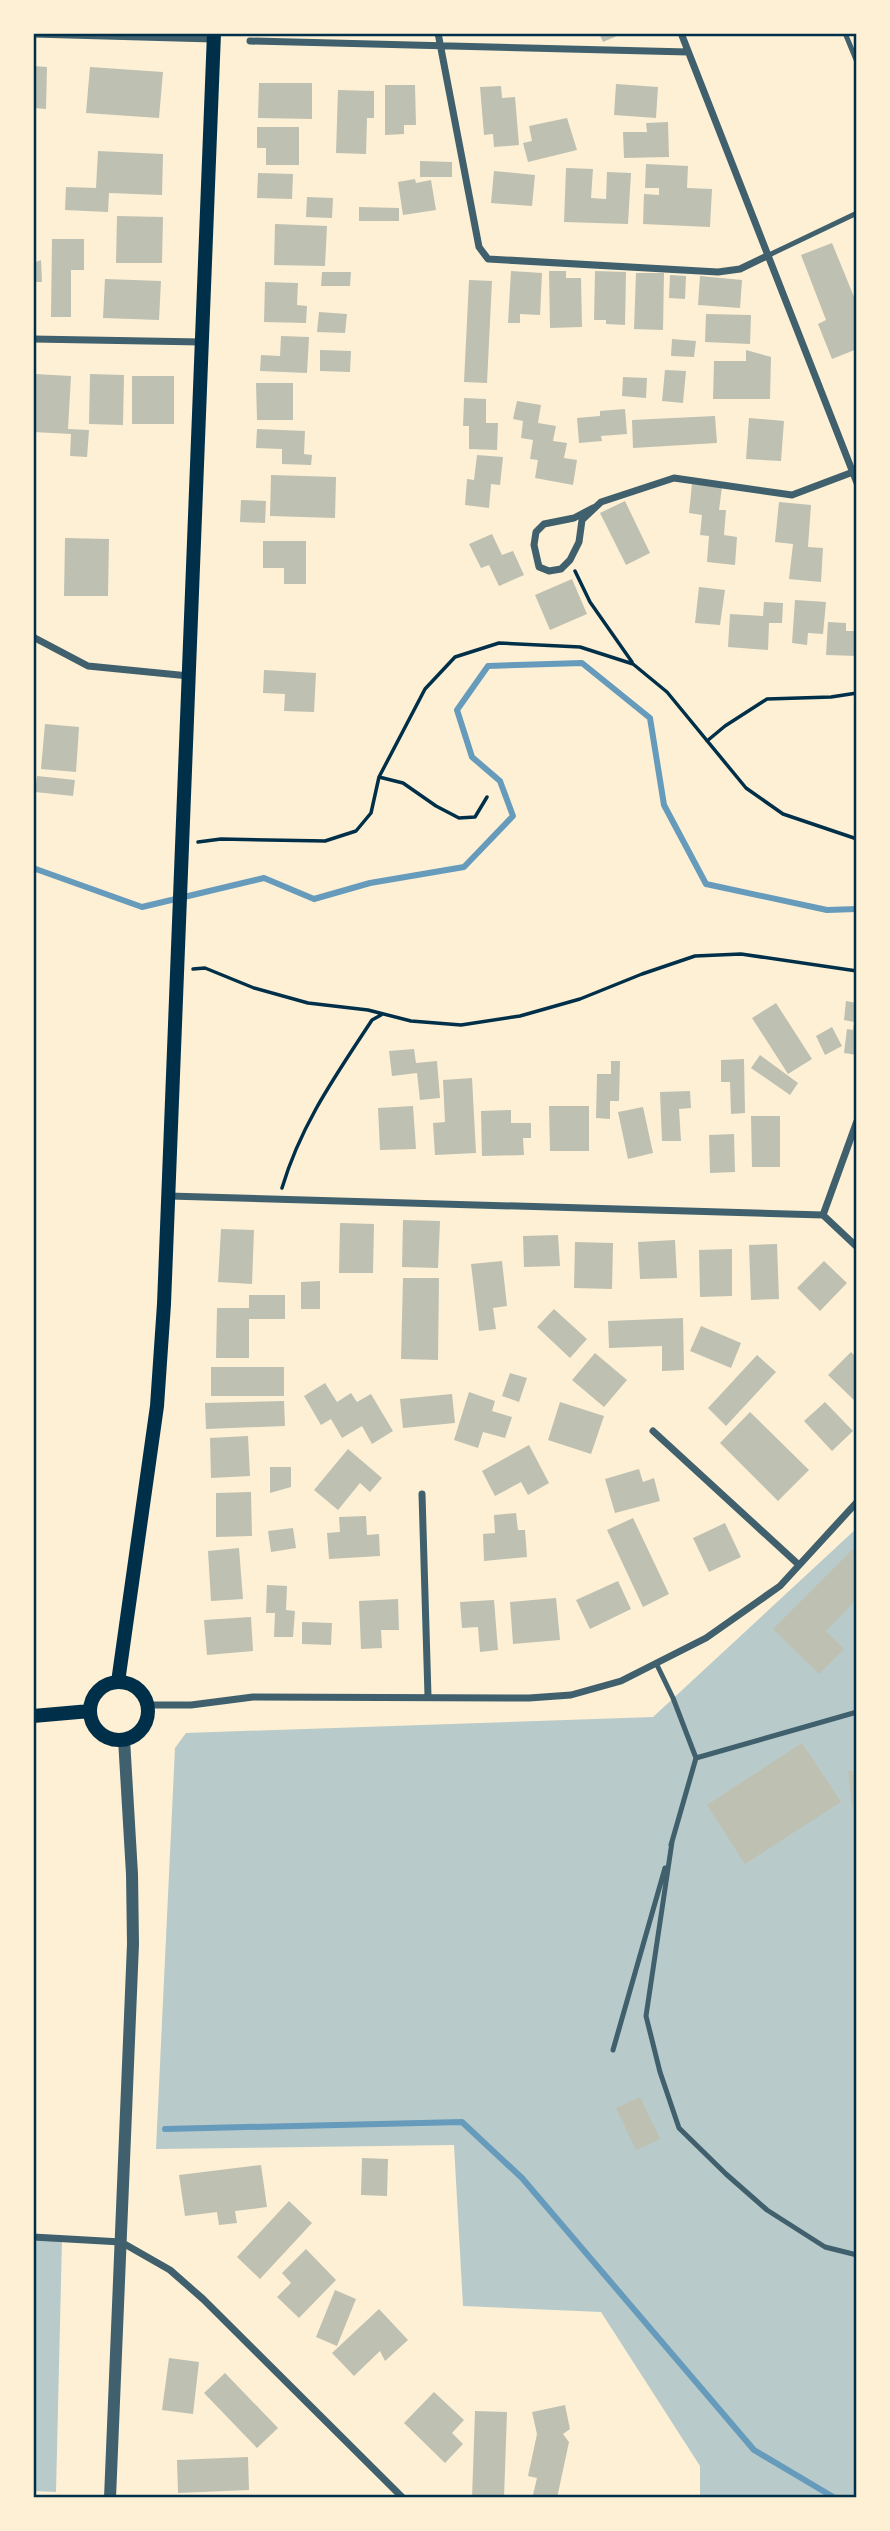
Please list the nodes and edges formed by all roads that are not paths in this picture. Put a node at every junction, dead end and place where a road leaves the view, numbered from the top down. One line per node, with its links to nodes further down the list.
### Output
1 (438, 33): 7 (street)
2 (681, 33): 8 (street)
3 (845, 33): 9 (lane)
4 (33, 34): 5 (street)
5 (213, 36): 13 (main road)
6 (250, 41): 7 (street)
7 (440, 45): 8 (street); 11 (street)
8 (688, 51): 11 (street)
9 (857, 62)
10 (857, 213): 11 (lane)
11 (769, 255): 14 (street)
12 (33, 339): 13 (street)
13 (202, 342): 18 (main road)
14 (853, 472): 15 (street); 16 (street)
15 (857, 482)
16 (593, 508): 16 (street)
17 (33, 637): 18 (street)
18 (190, 676): 20 (main road)
19 (857, 1121): 21 (street)
20 (168, 1196): 21 (street); 28 (main road)
21 (823, 1215): 22 (street)
22 (857, 1247)
23 (653, 1432): 26 (street)
24 (422, 1494): 29 (street)
25 (857, 1502): 26 (street)
26 (799, 1565): 27 (street)
27 (657, 1665): 29 (street); 35 (lane)
28 (118, 1682): 30 (main road); 31 (main road)
29 (428, 1696): 30 (street)
30 (147, 1705): 34 (main road)
31 (90, 1711): 33 (main road); 34 (main road)
32 (857, 1712): 35 (lane)
33 (33, 1716)
34 (124, 1739): 39 (street)
35 (696, 1758): 36 (lane)
36 (672, 1842): 37 (lane); 40 (lane)
37 (613, 2050)
38 (33, 2237): 39 (street)
39 (121, 2242): 41 (street); 42 (street)
40 (857, 2255)
41 (110, 2498)
42 (403, 2498)

